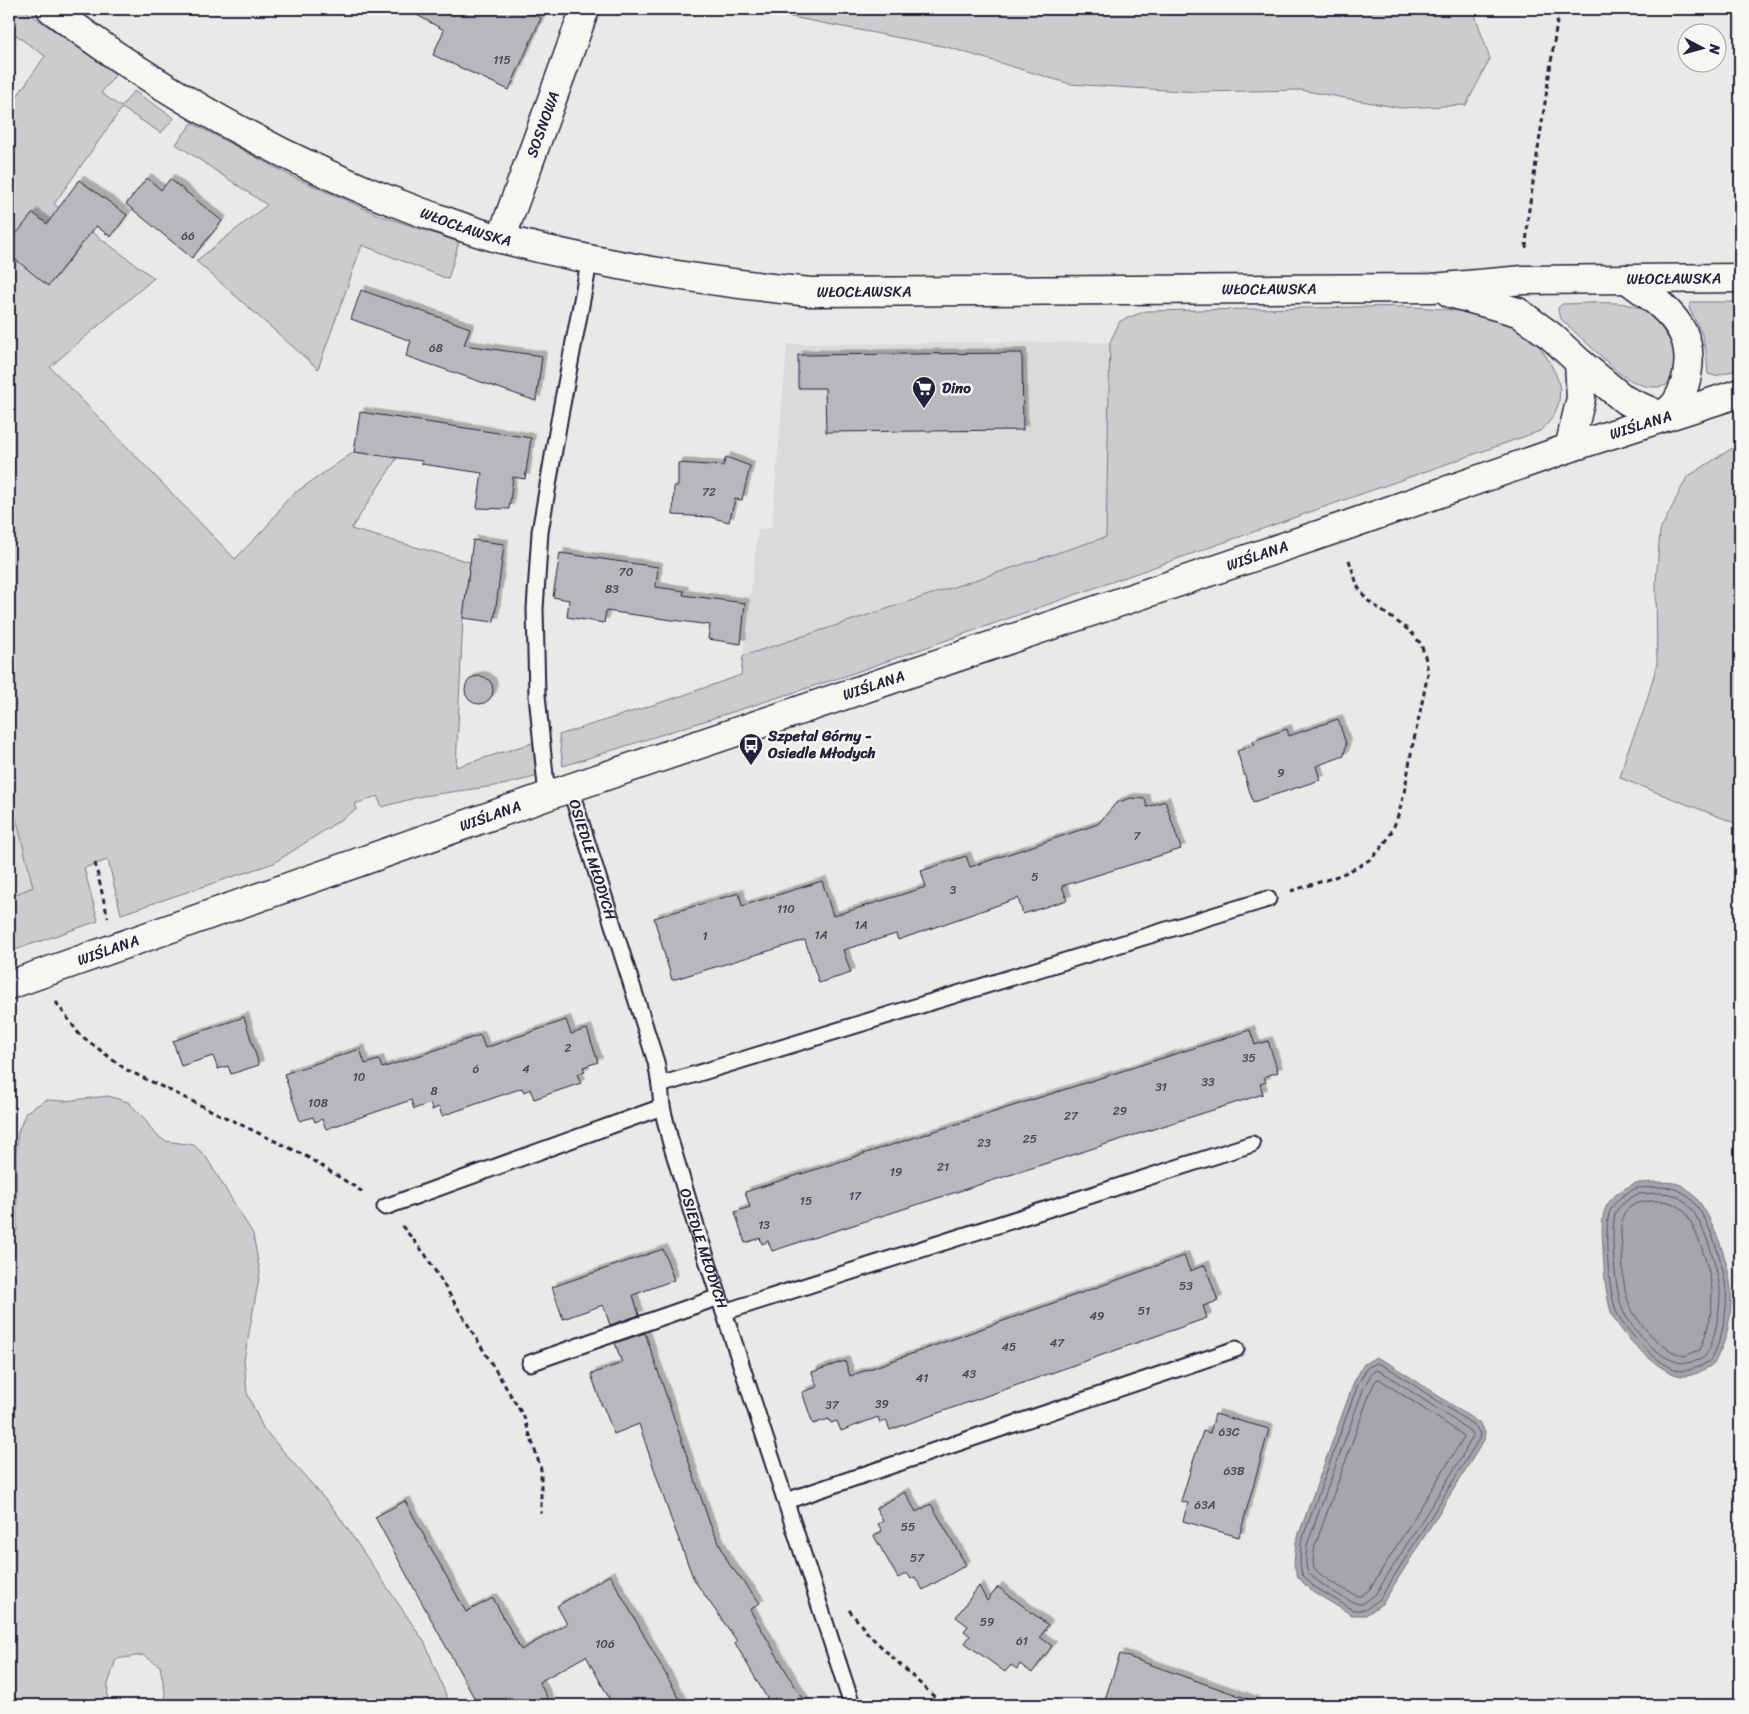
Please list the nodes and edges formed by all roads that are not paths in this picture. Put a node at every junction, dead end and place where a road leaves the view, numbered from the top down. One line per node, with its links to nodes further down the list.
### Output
1 (51, 9): 3 (main road, WŁOCŁAWSKA)
2 (585, 9): 3 (main road, SOSNOWA)
3 (501, 239): 4 (main road, WŁOCŁAWSKA)
4 (590, 258): 7 (main road, WŁOCŁAWSKA); 12 (lane, OSIEDLE MŁODYCH)
5 (1740, 278): 6 (main road, WŁOCŁAWSKA)
6 (1627, 280): 7 (main road, WŁOCŁAWSKA); 10 (main road)
7 (1432, 288): 8 (main road)
8 (1579, 362): 10 (main road); 11 (main road)
9 (1740, 393): 10 (main road, WIŚLANA)
10 (1663, 417): 11 (main road, WIŚLANA)
11 (1569, 448): 12 (main road, WIŚLANA)
12 (558, 792): 14 (main road, WIŚLANA); 15 (lane, OSIEDLE MŁODYCH)
13 (1268, 900): 15 (lane)
14 (9, 985)
15 (660, 1085): 16 (lane, OSIEDLE MŁODYCH)
16 (662, 1107): 18 (lane); 19 (lane, OSIEDLE MŁODYCH)
17 (1252, 1144): 20 (lane)
18 (385, 1207)
19 (719, 1297): 20 (lane, OSIEDLE MŁODYCH); 22 (lane)
20 (724, 1312): 23 (lane, OSIEDLE MŁODYCH)
21 (1236, 1349): 23 (lane)
22 (530, 1363)
23 (786, 1501): 24 (lane, OSIEDLE MŁODYCH)
24 (852, 1705)

